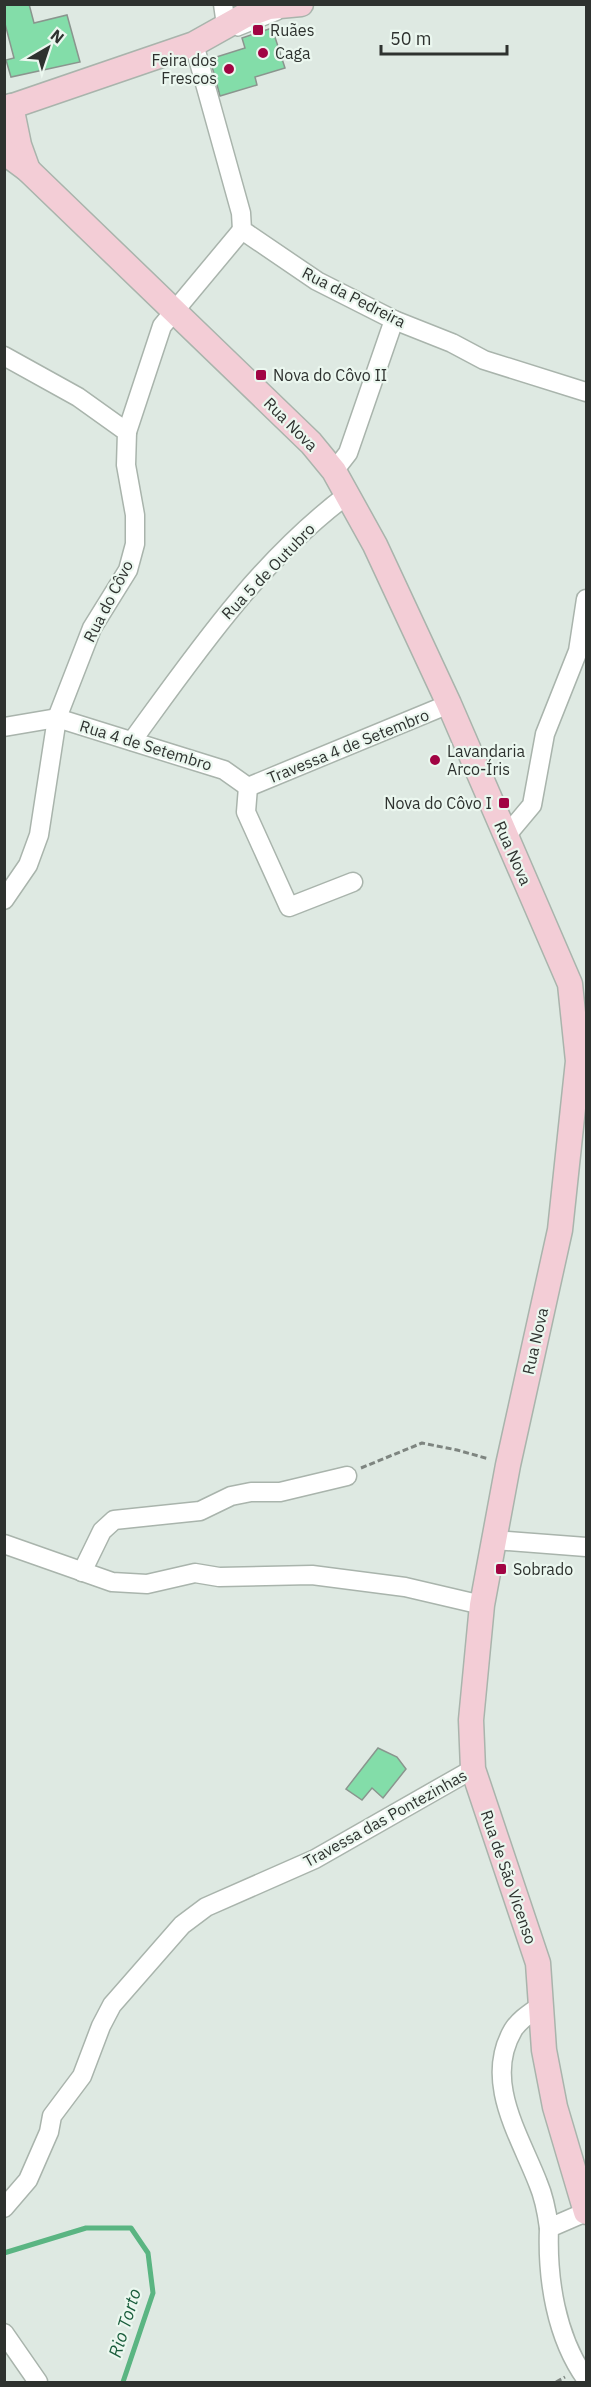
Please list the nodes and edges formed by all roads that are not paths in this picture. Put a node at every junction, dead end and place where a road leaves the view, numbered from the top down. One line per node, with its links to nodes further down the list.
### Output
1 (301, 4): 2 (street); 3 (lane)
2 (268, 6): 3 (street)
3 (212, 28): 4 (street); 7 (street)
4 (8, 108): 6 (street, Rua Nova)
5 (4, 152): 6 (street, Rua Nova)
6 (28, 170): 8 (street, Rua Nova)
7 (242, 230): 8 (street, Rua do Côvo); 9 (street, Rua da Pedreira)
8 (174, 309): 12 (street, Rua do Côvo); 13 (street, Rua Nova)
9 (394, 320): 11 (street, Rua da Pedreira); 13 (street)
10 (4, 356): 12 (street)
11 (586, 392)
12 (127, 432): 17 (street, Rua do Côvo)
13 (334, 471): 14 (street, Rua Nova)
14 (347, 495): 16 (street, Rua Nova); 19 (street, Rua 5 de Outubro)
15 (586, 599): 21 (street)
16 (449, 704): 20 (street, Travessa 4 de Setembro); 21 (street, Rua Nova)
17 (57, 718): 18 (street); 19 (street, Rua 4 de Setembro); 23 (street, Rua do Côvo)
18 (4, 727)
19 (132, 741): 20 (street, Rua 4 de Setembro)
20 (248, 787): 22 (street)
21 (506, 836): 25 (street, Rua Nova)
22 (353, 882)
23 (4, 900)
24 (346, 1476): 28 (street)
25 (495, 1540): 27 (street); 29 (street, Rua de São Vicenso)
26 (4, 1544): 28 (street)
27 (586, 1548)
28 (82, 1572): 29 (street)
29 (482, 1605): 30 (street, Rua de São Vicenso)
30 (473, 1769): 31 (street, Rua de São Vicenso); 33 (street, Travessa das Pontezinhas)
31 (540, 2006): 32 (street, Rua de São Vicenso); 34 (street)
32 (585, 2199): 34 (street)
33 (4, 2208)
34 (549, 2228): 36 (street)
35 (4, 2333): 37 (street)
36 (586, 2379)
37 (38, 2382)

